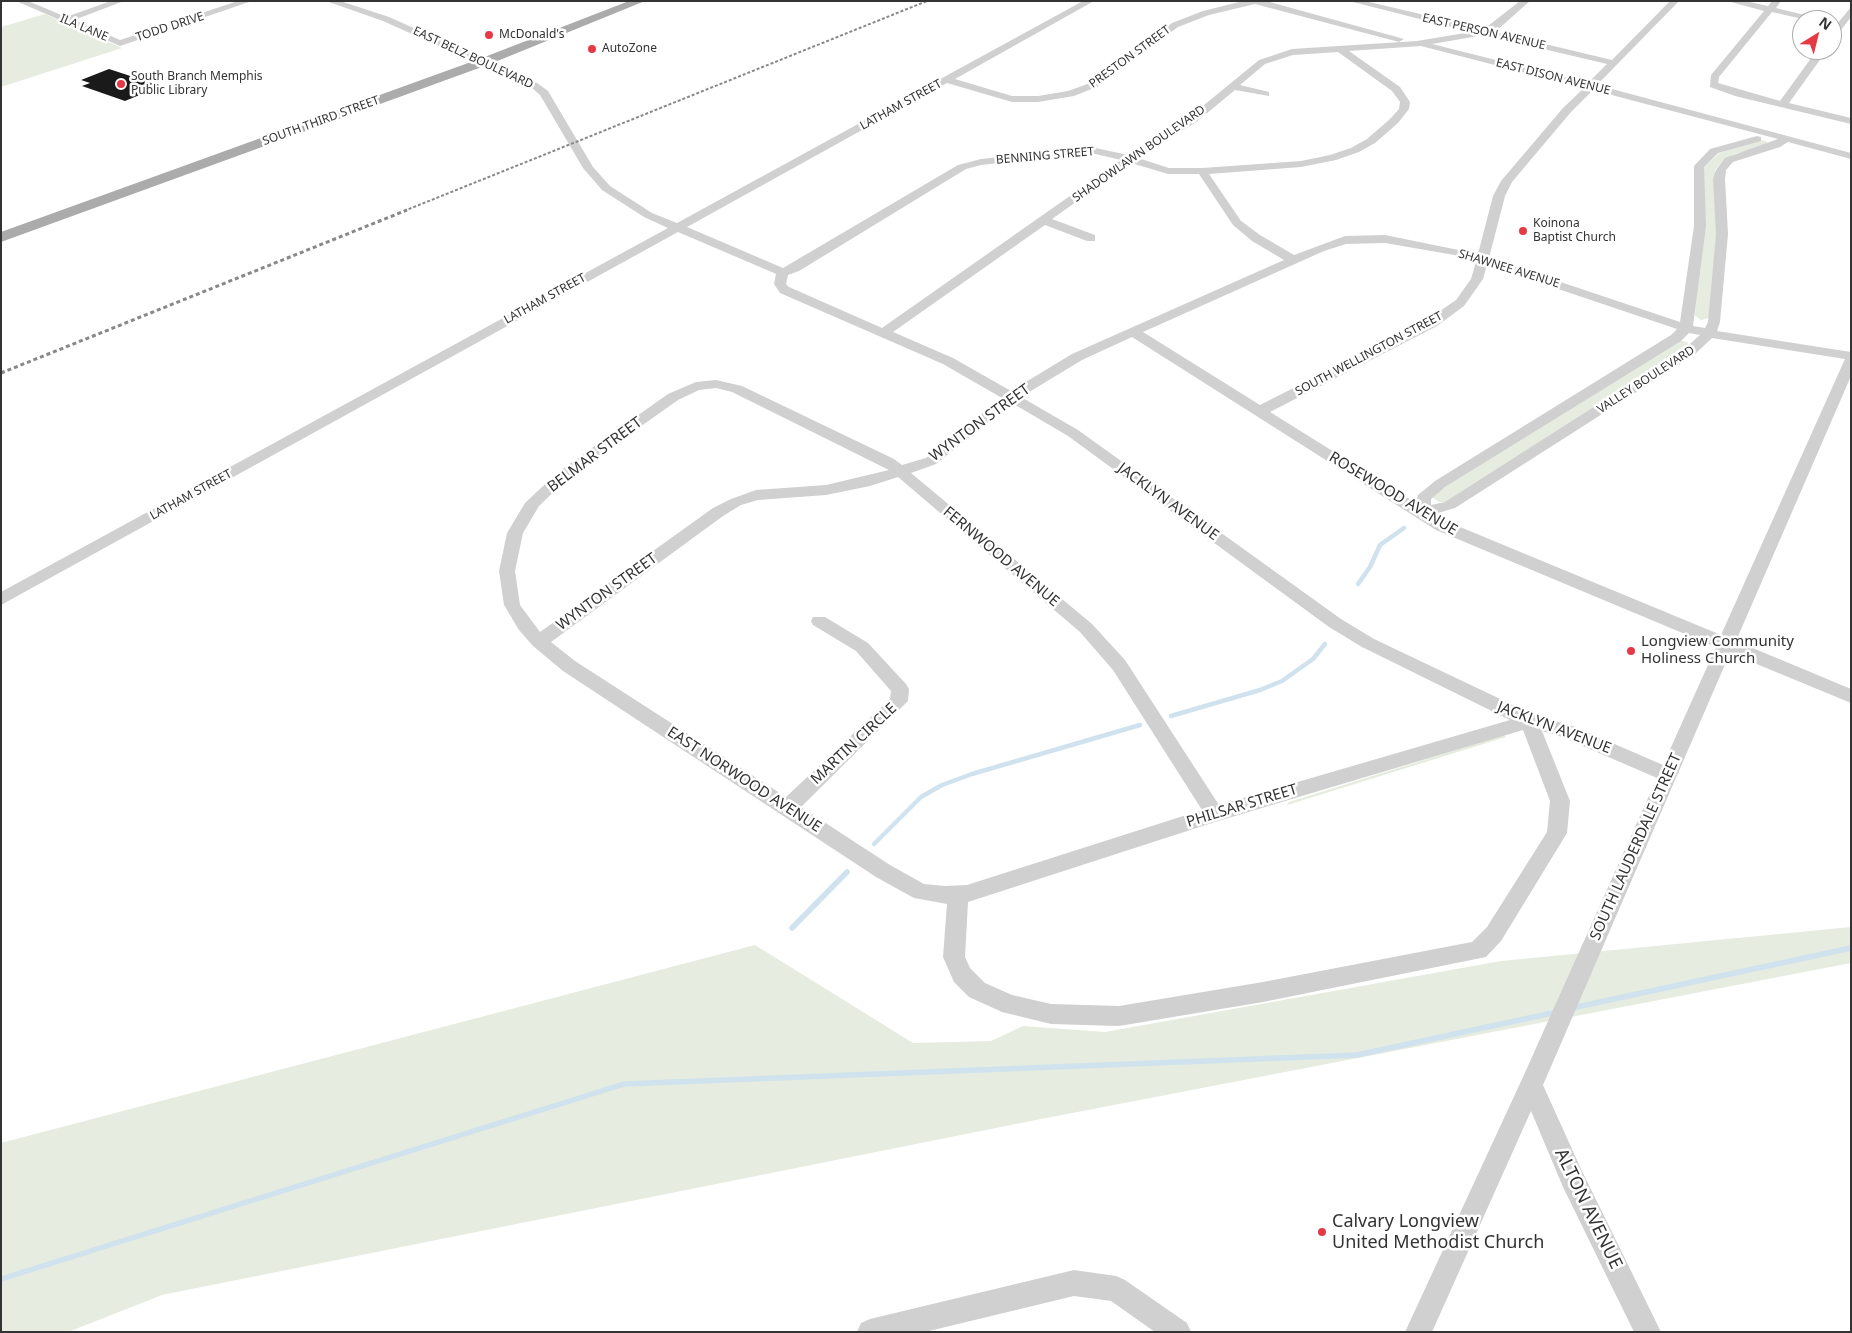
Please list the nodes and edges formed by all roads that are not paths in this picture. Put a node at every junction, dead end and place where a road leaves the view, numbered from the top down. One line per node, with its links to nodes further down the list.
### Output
1 (20, 1): 16 (street, ILA LANE)
2 (120, 1): 16 (street)
3 (248, 1): 18 (street, TODD DRIVE)
4 (330, 1): 22 (street, EAST BELZ BOULEVARD)
5 (640, 1): 22 (main road, SOUTH THIRD STREET)
6 (1090, 1): 24 (street, LATHAM STREET)
7 (1255, 1): 19 (street, EAST DISON AVENUE); 24 (street, PRESTON STREET)
8 (1354, 1): 13 (street, EAST PERSON AVENUE)
9 (1526, 1): 17 (street, SHADOWLAWN BOULEVARD)
10 (1675, 1): 23 (street, SOUTH WELLINGTON STREET)
11 (1731, 1): 14 (street)
12 (1777, 1): 14 (street)
13 (1375, 3): 17 (street, EAST PERSON AVENUE)
14 (1770, 9): 15 (street); 28 (street)
15 (1792, 14)
16 (66, 20): 18 (street, ILA LANE)
17 (1485, 32): 19 (street, SHADOWLAWN BOULEVARD); 23 (street, EAST PERSON AVENUE)
18 (120, 43)
19 (1417, 44): 20 (street, SHADOWLAWN BOULEVARD); 26 (street, EAST DISON AVENUE)
20 (1339, 48): 25 (street, SHADOWLAWN BOULEVARD); 34 (street, BENNING STREET)
21 (1815, 60): 28 (street)
22 (486, 62): 36 (street, EAST BELZ BOULEVARD); 37 (main road, SOUTH THIRD STREET)
23 (1614, 62): 26 (street, SOUTH WELLINGTON STREET)
24 (946, 80): 36 (street, LATHAM STREET)
25 (1232, 86): 27 (street); 33 (street, SHADOWLAWN BOULEVARD)
26 (1590, 87): 30 (street, EAST DISON AVENUE); 39 (street, SOUTH WELLINGTON STREET)
27 (1265, 94)
28 (1783, 104): 29 (street)
29 (1851, 120)
30 (1769, 133): 31 (street, EAST DISON AVENUE); 42 (street, VALLEY BOULEVARD)
31 (1787, 138): 32 (street, EAST DISON AVENUE); 45 (street, VALLEY BOULEVARD)
32 (1851, 156)
33 (1130, 160): 34 (street, BENNING STREET); 35 (street, SHADOWLAWN BOULEVARD); 41 (street, BENNING STREET)
34 (1202, 171): 40 (street)
35 (1043, 220): 38 (street); 44 (street, SHADOWLAWN BOULEVARD)
36 (677, 227): 41 (street); 53 (street, LATHAM STREET)
37 (1, 237)
38 (1091, 238)
39 (1483, 259): 40 (street, SHAWNEE AVENUE); 42 (street, SHAWNEE AVENUE); 50 (street, SOUTH WELLINGTON STREET)
40 (1293, 260): 43 (street, WYNTON STREET)
41 (782, 273): 44 (street, JACKLYN AVENUE)
42 (1686, 328): 45 (street, SHAWNEE AVENUE); 52 (street, VALLEY BOULEVARD)
43 (1134, 332): 49 (street, WYNTON STREET); 50 (street, ROSEWOOD AVENUE)
44 (883, 333): 49 (street, JACKLYN AVENUE)
45 (1710, 334): 46 (street, SHAWNEE AVENUE); 52 (street, VALLEY BOULEVARD)
46 (1851, 356)
47 (1851, 360): 56 (street, SOUTH LAUDERDALE STREET)
48 (716, 384): 51 (street, FERNWOOD AVENUE); 55 (street, BELMAR STREET)
49 (1011, 397): 51 (street, WYNTON STREET); 58 (street, JACKLYN AVENUE)
50 (1258, 412): 52 (street, ROSEWOOD AVENUE)
51 (899, 471): 55 (street, WYNTON STREET); 61 (street, FERNWOOD AVENUE)
52 (1422, 511): 56 (street, ROSEWOOD AVENUE)
53 (1, 599)
54 (819, 621): 60 (street, MARTIN CIRCLE)
55 (539, 642): 60 (street, EAST NORWOOD AVENUE)
56 (1726, 646): 57 (street, ROSEWOOD AVENUE); 59 (street, SOUTH LAUDERDALE STREET)
57 (1851, 696)
58 (1529, 721): 59 (street, JACKLYN AVENUE); 61 (street, PHILSAR STREET); 62 (street)
59 (1668, 775): 63 (street, SOUTH LAUDERDALE STREET)
60 (787, 808): 62 (street, EAST NORWOOD AVENUE)
61 (1215, 814): 62 (street, PHILSAR STREET)
62 (958, 896)
63 (1531, 1085): 66 (street, SOUTH LAUDERDALE STREET); 67 (street, ALTON AVENUE)
64 (870, 1332): 65 (street)
65 (1178, 1332)
66 (1418, 1332)
67 (1648, 1332)

